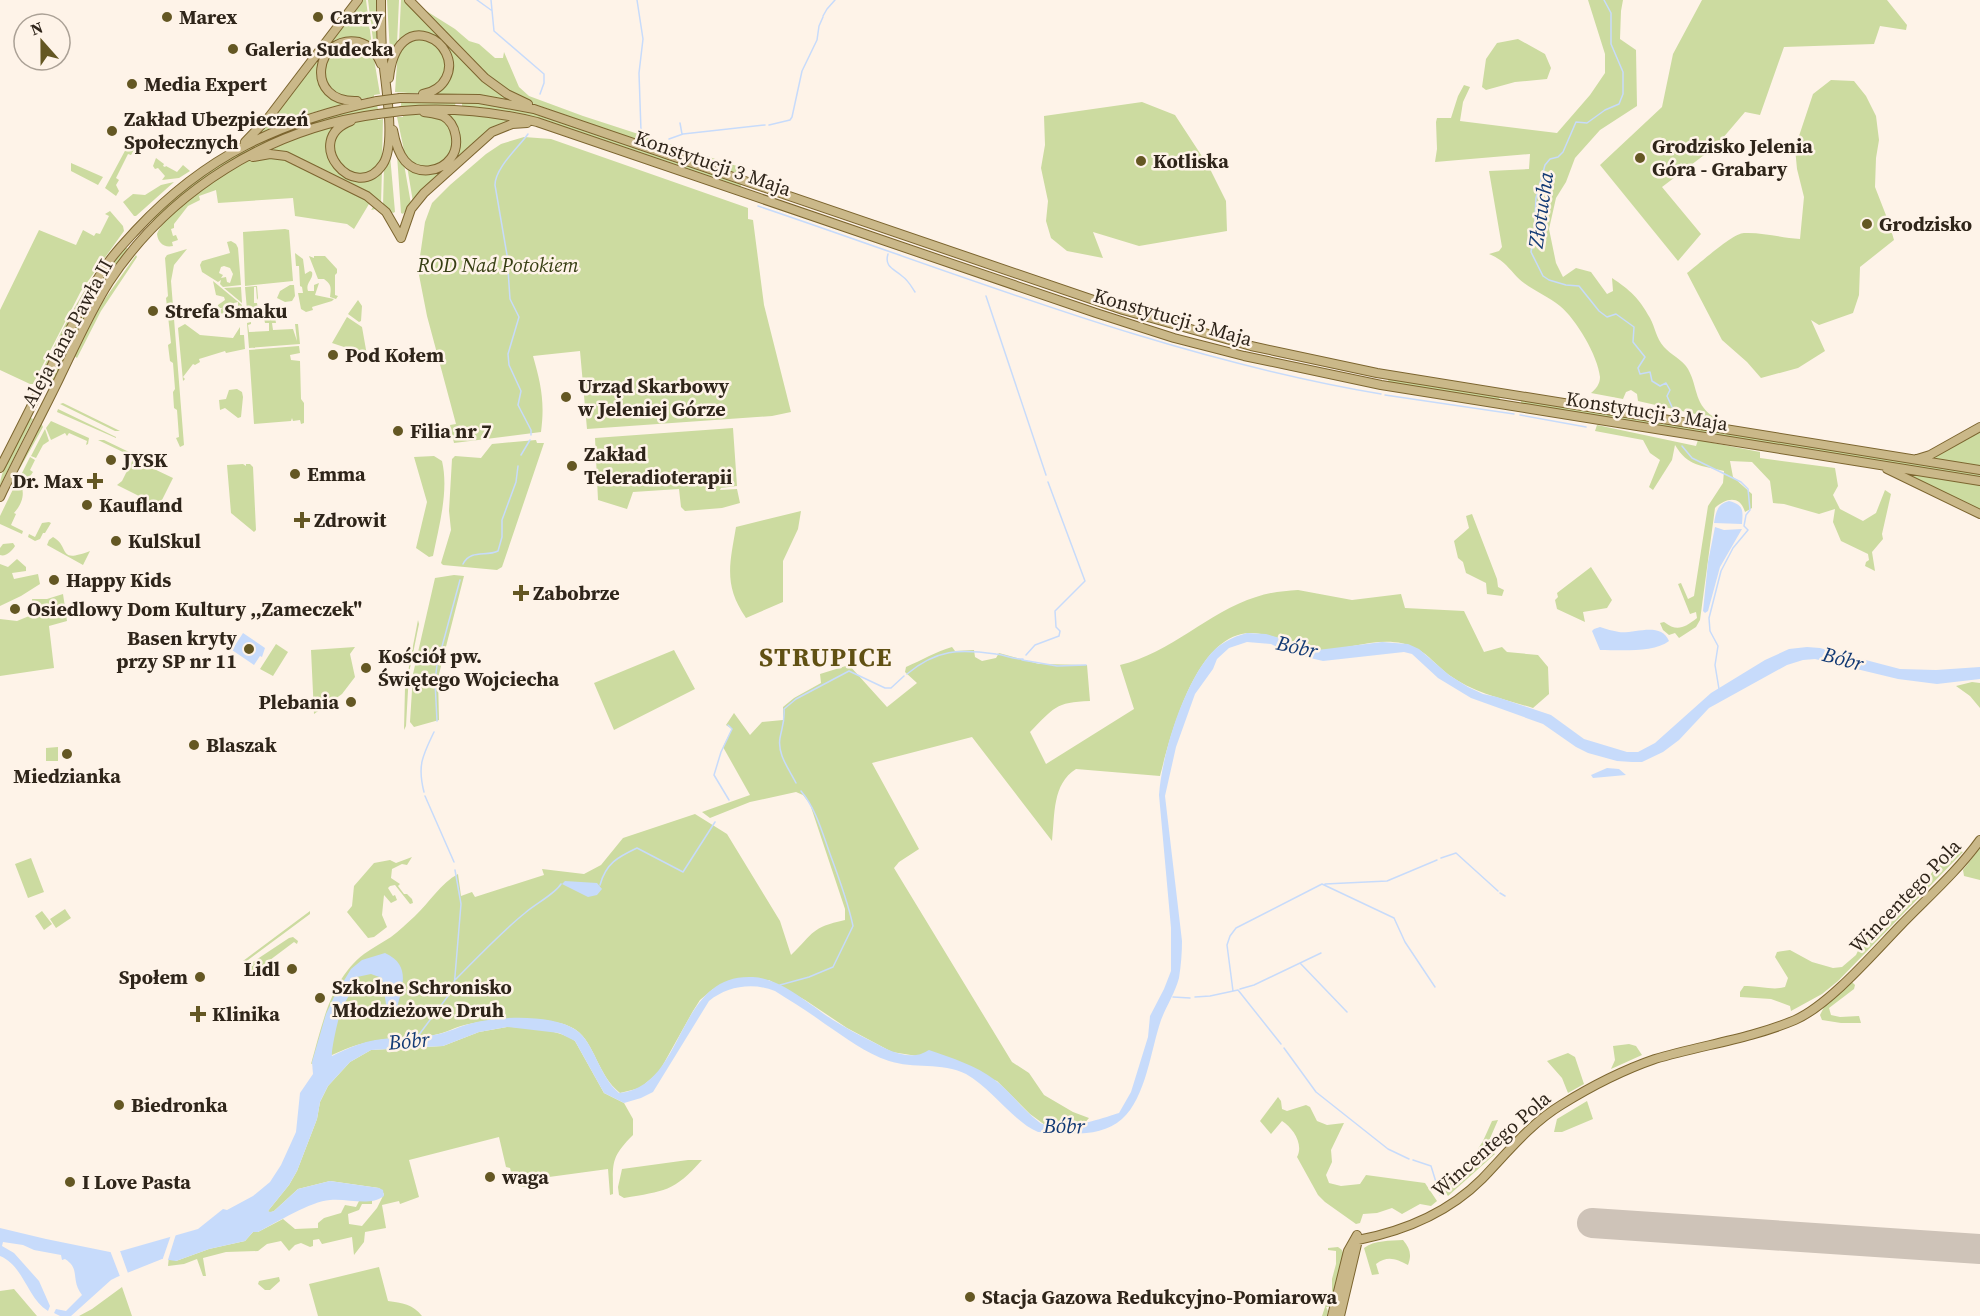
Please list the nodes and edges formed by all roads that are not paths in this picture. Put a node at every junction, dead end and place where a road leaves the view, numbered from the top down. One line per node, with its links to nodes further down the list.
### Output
1 (358, 0): 12 (main road)
2 (381, 0): 4 (main road)
3 (408, 0): 9 (main road)
4 (386, 80): 5 (main road); 6 (main road); 11 (main road)
5 (400, 98): 6 (main road, Konstytucji 3 Maja, bridge); 9 (main road, Konstytucji 3 Maja)
6 (377, 100): 12 (main road, Aleja Jana Pawła II)
7 (402, 111): 8 (main road, Konstytucji 3 Maja, bridge); 10 (main road, Konstytucji 3 Maja); 11 (main road)
8 (378, 114): 11 (main road); 13 (main road, Aleja Jana Pawła II)
9 (560, 117): 15 (main road, Konstytucji 3 Maja)
10 (558, 128): 13 (main road); 16 (main road, Konstytucji 3 Maja)
11 (392, 135)
12 (237, 149): 17 (main road, Aleja Jana Pawła II)
13 (234, 164): 20 (main road, Aleja Jana Pawła II)
14 (1980, 427): 15 (main road)
15 (1915, 459): 18 (main road)
16 (1878, 465): 19 (main road, Konstytucji 3 Maja); 21 (main road)
17 (0, 468)
18 (1980, 470)
19 (1980, 481)
20 (0, 496)
21 (1980, 514)
22 (1980, 840): 23 (main road, Wincentego Pola)
23 (1336, 1315)

